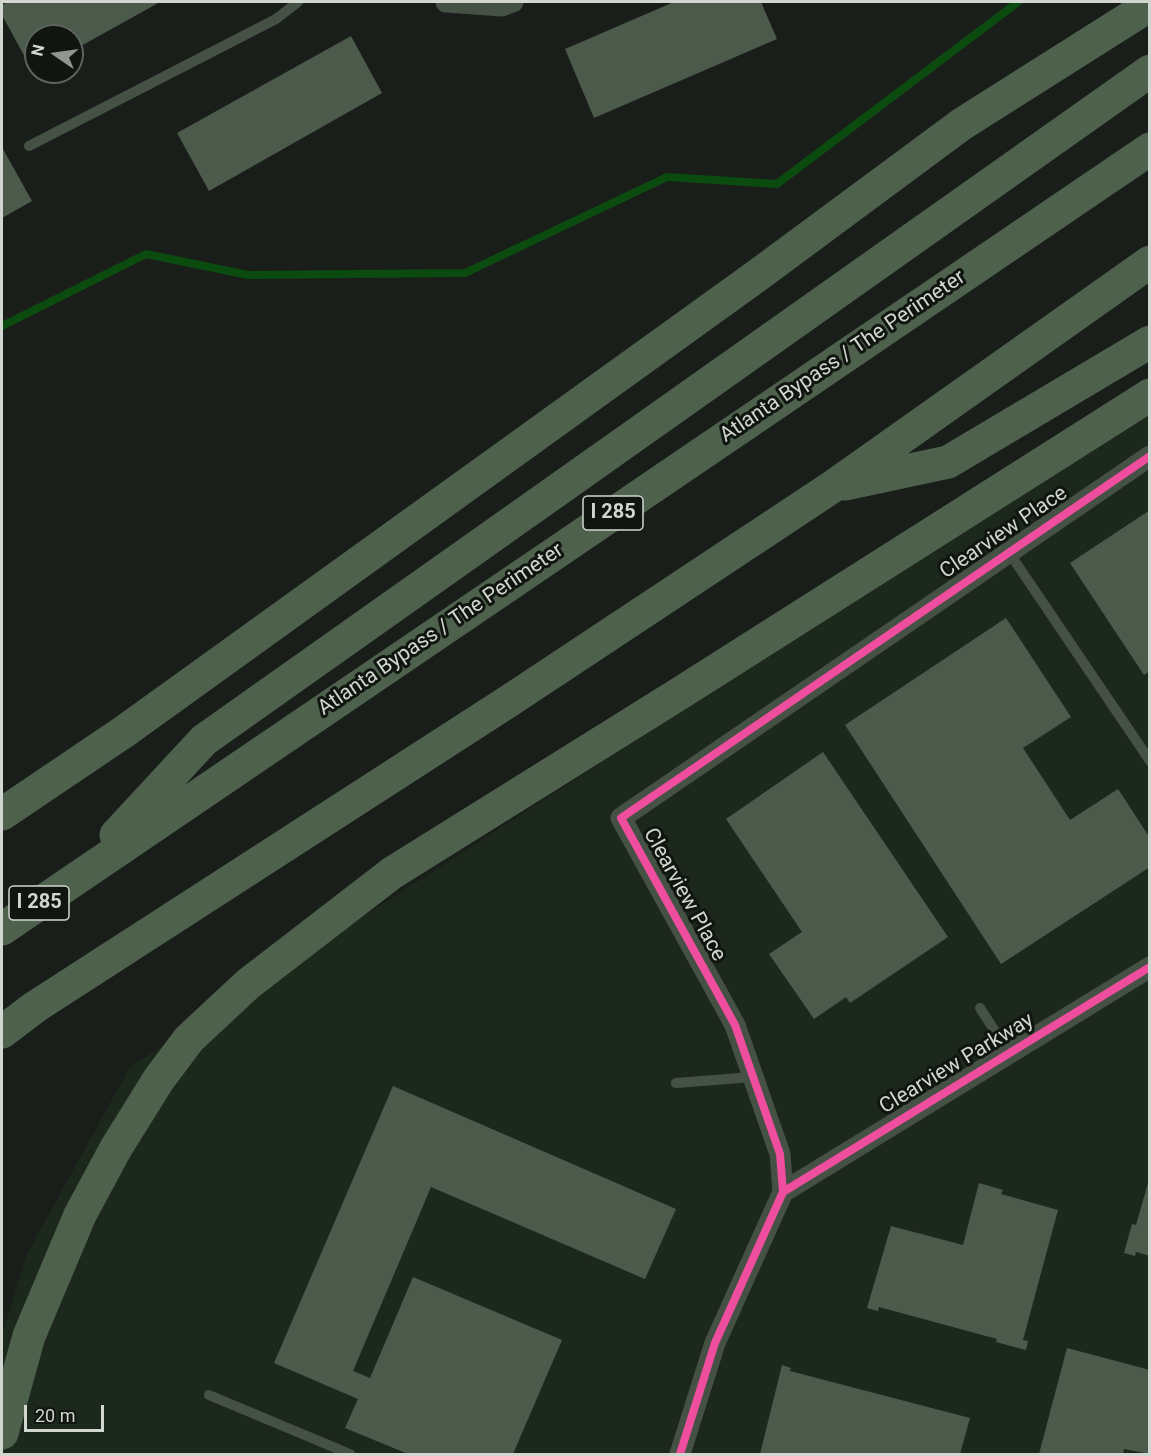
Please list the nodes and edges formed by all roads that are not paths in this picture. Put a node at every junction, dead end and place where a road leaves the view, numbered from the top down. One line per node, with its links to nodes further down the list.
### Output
1 (298, 2): 6 (lane)
2 (446, 2): 3 (street)
3 (513, 2)
4 (1149, 5): 15 (highway)
5 (1149, 71): 16 (highway)
6 (29, 146)
7 (1149, 149): 16 (highway, Atlanta Bypass / The Perimeter / I 285)
8 (1149, 261): 12 (highway)
9 (1149, 342): 12 (highway)
10 (1149, 394): 26 (highway)
11 (1149, 456): 13 (street, Clearview Place)
12 (832, 487): 20 (highway)
13 (1008, 551): 14 (lane); 22 (street, Clearview Place)
14 (1149, 761)
15 (2, 814)
16 (76, 877): 17 (highway, Atlanta Bypass / The Perimeter / I 285)
17 (2, 929)
18 (1149, 967): 21 (street, Clearview Parkway)
19 (980, 1008): 21 (lane)
20 (2, 1032)
21 (1009, 1053): 24 (street, Clearview Parkway)
22 (753, 1077): 23 (lane); 24 (street, Clearview Place)
23 (676, 1083)
24 (783, 1192): 28 (street, Clearview Place)
25 (209, 1395): 27 (lane)
26 (2, 1433)
27 (350, 1455)
28 (680, 1455)

